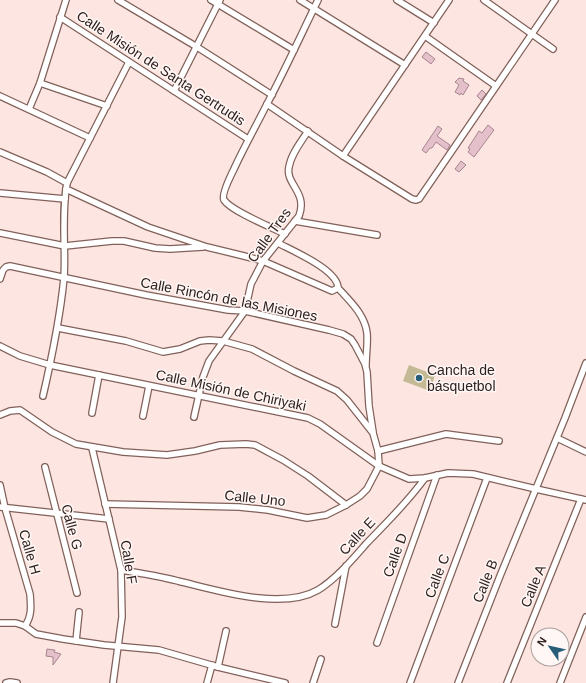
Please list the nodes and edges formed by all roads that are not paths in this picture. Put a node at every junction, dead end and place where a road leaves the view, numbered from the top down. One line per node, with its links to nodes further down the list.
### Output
1 (66, 0): 12 (street)
2 (118, 0): 16 (street)
3 (211, 0): 10 (street)
4 (300, 0): 11 (street)
5 (318, 0): 11 (street)
6 (397, 0): 13 (street)
7 (449, 0): 13 (street)
8 (484, 0): 14 (street)
9 (555, 0): 14 (street)
10 (219, 2): 16 (street); 18 (street)
11 (314, 9): 18 (street); 20 (street)
12 (60, 17): 19 (street, Calle Misión de Santa Gertrudis); 21 (street)
13 (434, 23): 15 (street)
14 (532, 34): 17 (street); 22 (street)
15 (425, 36): 20 (street); 22 (street)
16 (197, 47): 23 (street); 24 (street)
17 (553, 49)
18 (294, 50): 24 (street)
19 (129, 62): 23 (street, Calle Misión de Santa Gertrudis); 27 (street)
20 (405, 65): 33 (street)
21 (40, 83): 27 (street); 28 (street)
22 (496, 86): 33 (street)
23 (174, 91): 31 (street, Calle Misión de Santa Gertrudis)
24 (272, 95): 26 (street)
25 (0, 96): 28 (street)
26 (267, 104): 29 (street); 31 (street)
27 (107, 106): 30 (street)
28 (28, 109): 30 (street)
29 (308, 132): 33 (street); 37 (street, Calle Tres)
30 (90, 138): 34 (street)
31 (248, 139): 39 (street)
32 (0, 152): 34 (street)
33 (343, 156)
34 (67, 186): 36 (street); 43 (street)
35 (0, 193): 36 (street)
36 (65, 199): 42 (street)
37 (296, 221): 39 (street, Calle Tres); 40 (street)
38 (0, 233): 42 (street)
39 (285, 234): 41 (street, Calle Tres)
40 (377, 235)
41 (278, 243): 44 (street, Calle Tres); 47 (street)
42 (64, 246): 43 (street); 46 (street)
43 (207, 247): 44 (street)
44 (263, 262): 47 (street); 48 (street, Calle Tres)
45 (0, 279): 46 (street, Calle Rincón de las Misiones)
46 (64, 279): 48 (street, Calle Rincón de las Misiones); 49 (street)
47 (338, 288): 54 (street)
48 (245, 311): 50 (street, Calle Tres); 54 (street, Calle Rincón de las Misiones)
49 (58, 328): 50 (street); 53 (street)
50 (223, 341): 59 (street, Calle Tres); 64 (street)
51 (0, 346): 53 (street, Calle Misión de Chiriyaki)
52 (586, 363): 55 (street, Calle B)
53 (50, 365): 56 (street, Calle Misión de Chiriyaki); 58 (street)
54 (366, 367): 64 (street, Calle Rincón de las Misiones)
55 (584, 374): 65 (street, Calle B)
56 (99, 375): 57 (street, Calle Misión de Chiriyaki); 60 (street)
57 (148, 386): 59 (street, Calle Misión de Chiriyaki); 62 (street)
58 (43, 396)
59 (199, 396): 63 (street, Calle Tres); 71 (street, Calle Misión de Chiriyaki)
60 (92, 413)
61 (0, 415): 67 (street)
62 (143, 416)
63 (194, 417)
64 (373, 433): 68 (street, Calle Rincón de las Misiones)
65 (557, 438): 69 (street); 76 (street, Calle B)
66 (499, 441): 68 (street)
67 (92, 448): 78 (street, Calle F); 79 (street)
68 (378, 451): 71 (street, Calle Rincón de las Misiones)
69 (586, 452)
70 (45, 466): 81 (street, Calle G)
71 (379, 466): 73 (street, Calle Misión de Chiriyaki); 79 (street, Calle Uno)
72 (436, 475): 73 (street, Calle Misión de Chiriyaki); 74 (street, Calle Misión de Chiriyaki); 93 (street, Calle D)
73 (424, 478): 83 (street, Calle E)
74 (487, 478): 76 (street, Calle Misión de Chiriyaki); 104 (street, Calle C)
75 (0, 485): 80 (street, Calle H)
76 (536, 489): 77 (street, Calle Misión de Chiriyaki); 105 (street, Calle B)
77 (584, 499): 106 (street, Calle A)
78 (105, 504): 79 (street, Calle Uno); 82 (street, Calle F)
79 (346, 505)
80 (3, 508): 81 (street); 90 (street, Calle H)
81 (56, 514): 82 (street); 85 (street, Calle G)
82 (109, 519): 84 (street, Calle F)
83 (346, 566): 84 (street); 89 (street, Calle E)
84 (121, 570): 94 (street, Calle F)
85 (77, 593)
86 (79, 612): 92 (street)
87 (586, 618): 107 (street)
88 (0, 623): 90 (street)
89 (335, 624)
90 (25, 626): 92 (street)
91 (226, 631): 96 (street)
92 (76, 641): 94 (street)
93 (376, 643)
94 (118, 646): 96 (street); 100 (street, Calle F)
95 (321, 659): 103 (street)
96 (215, 666): 97 (street); 101 (street)
97 (266, 680): 102 (street)
98 (6, 683): 99 (street)
99 (17, 683)
100 (113, 683)
101 (207, 683)
102 (285, 683)
103 (313, 683)
104 (410, 683)
105 (458, 683)
106 (507, 683)
107 (560, 683)

